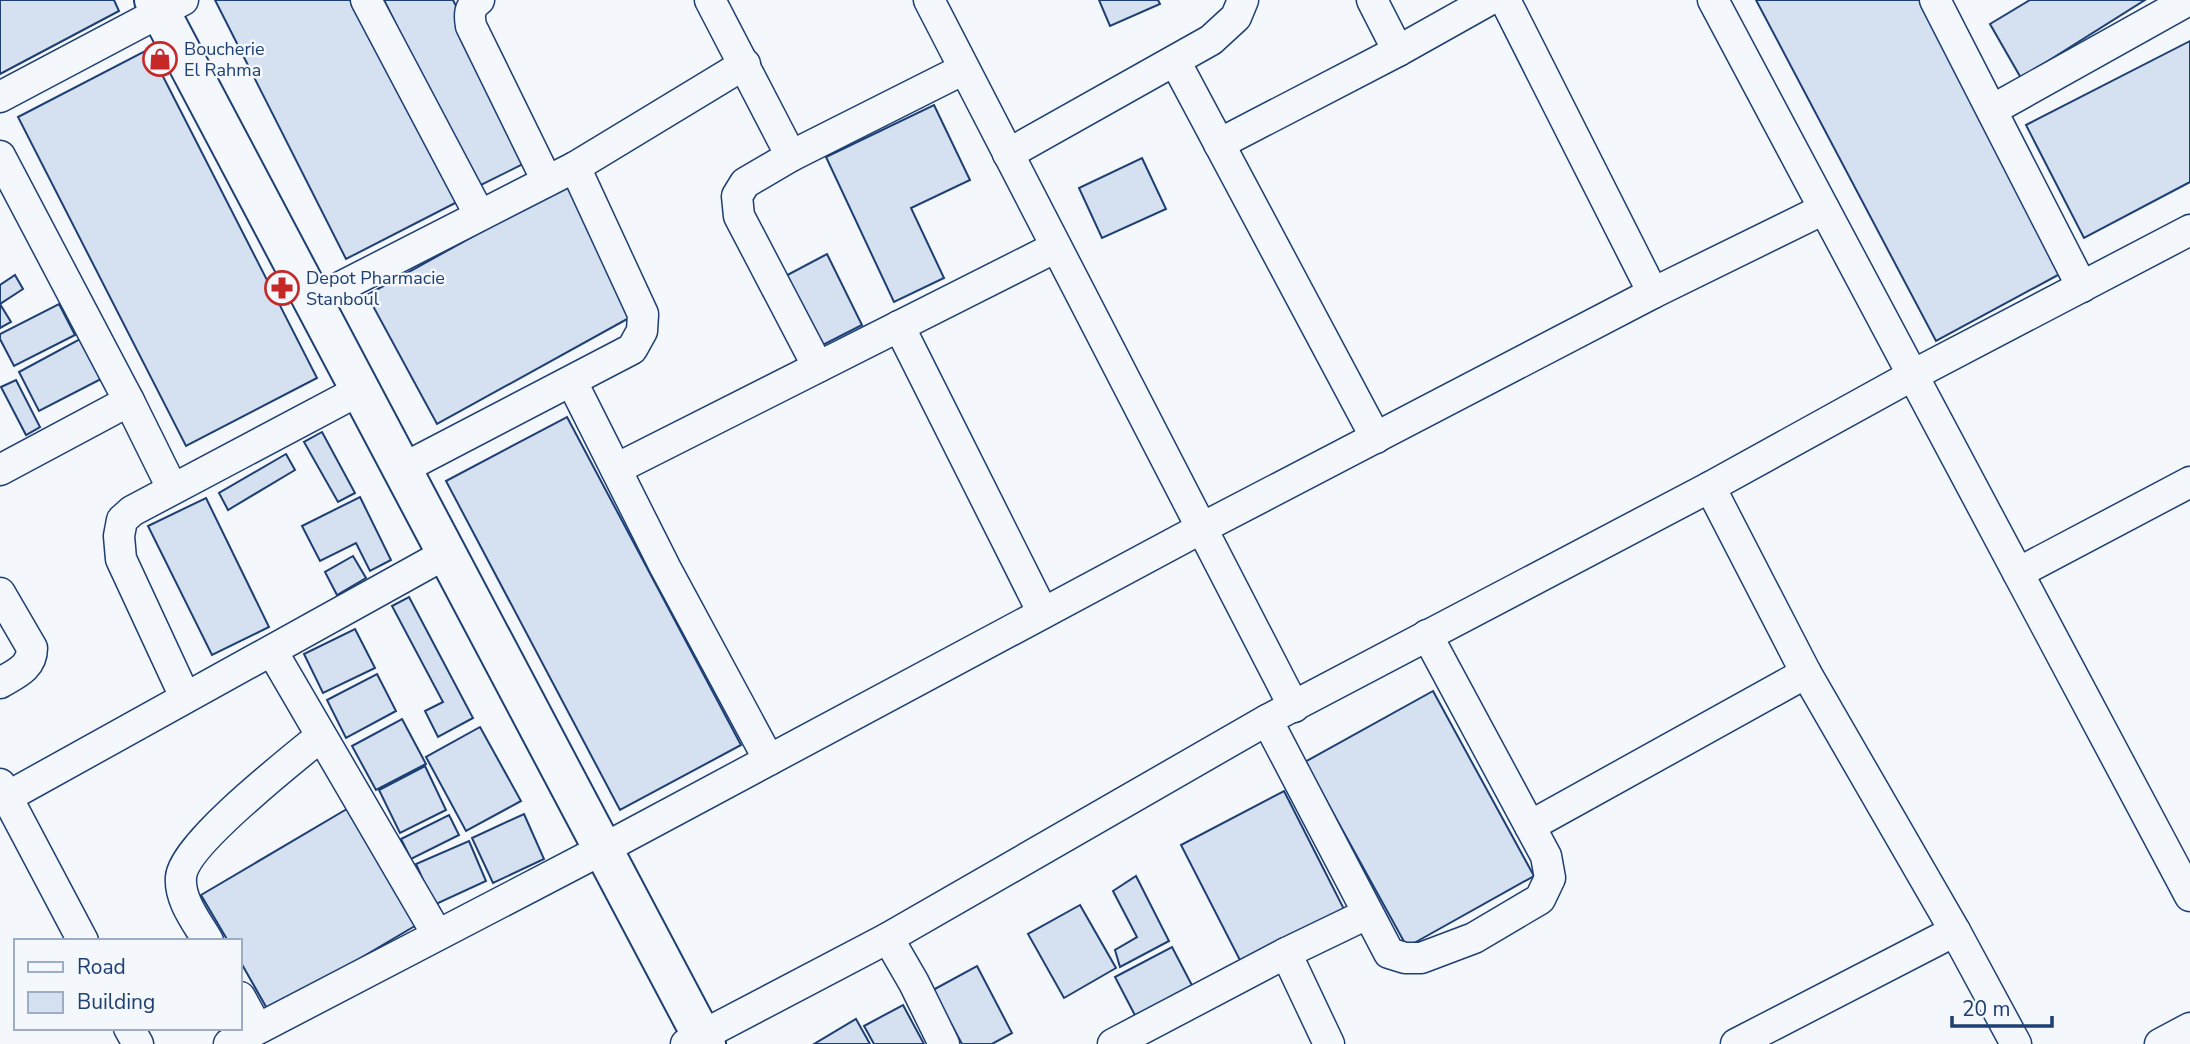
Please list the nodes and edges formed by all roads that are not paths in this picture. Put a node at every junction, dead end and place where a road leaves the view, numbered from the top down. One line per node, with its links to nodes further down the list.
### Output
1 (366, 0): 26 (street)
2 (479, 0): 24 (street)
3 (710, 0): 15 (street)
4 (929, 0): 16 (street)
5 (1243, 0): 14 (street)
6 (1372, 0): 13 (street)
7 (1489, 0): 13 (street)
8 (1505, 0): 30 (street)
9 (1713, 0): 25 (street)
10 (1936, 0): 18 (street)
11 (2189, 0): 18 (street)
12 (166, 4): 17 (street); 31 (street)
13 (1398, 51): 19 (street)
14 (1175, 61): 19 (street); 20 (street)
15 (745, 64): 22 (street); 23 (street)
16 (964, 69): 20 (street); 22 (street)
17 (0, 97)
18 (1992, 110): 29 (street)
19 (1219, 144): 38 (street)
20 (1009, 154): 28 (street)
21 (0, 156): 37 (street)
22 (791, 156): 33 (street)
23 (575, 167): 24 (street); 35 (street)
24 (547, 181): 26 (street)
25 (1824, 209): 30 (street); 34 (street)
26 (479, 214): 31 (street)
27 (2190, 230): 29 (street)
28 (1056, 247): 32 (street); 45 (street)
29 (2082, 287): 34 (street)
30 (1653, 293): 38 (street)
31 (313, 301): 36 (street)
32 (899, 326): 33 (street); 49 (street)
33 (818, 367): 39 (street)
34 (1913, 375): 43 (street); 47 (street)
35 (572, 382): 39 (street); 41 (street)
36 (360, 390): 41 (street); 44 (street)
37 (130, 401): 40 (street); 44 (street)
38 (1376, 439): 45 (street)
39 (615, 469): 58 (street)
40 (0, 470)
41 (402, 470): 46 (street)
42 (2190, 482): 47 (street)
43 (1710, 487): 50 (street); 52 (street)
44 (172, 488): 54 (street)
45 (1202, 528): 49 (street); 55 (street)
46 (447, 553): 51 (street); 61 (street)
47 (2018, 573): 62 (street)
48 (0, 593): 53 (street)
49 (1044, 613): 58 (street)
50 (1427, 635): 55 (street); 60 (street)
51 (272, 652): 54 (street); 57 (street)
52 (1805, 673): 60 (street); 65 (street)
53 (0, 683)
54 (185, 697): 59 (street)
55 (1294, 707): 56 (street)
56 (1267, 720): 64 (street); 67 (street)
57 (321, 736): 66 (street); 69 (street)
58 (769, 760): 61 (street)
59 (3, 790): 68 (street)
60 (1530, 826): 64 (street)
61 (603, 849): 66 (street); 74 (street)
62 (2182, 863): 63 (street)
63 (2190, 896)
64 (1367, 914): 70 (street)
65 (1955, 931): 79 (street); 80 (street)
66 (438, 934): 72 (street)
67 (888, 938): 74 (street); 76 (street)
68 (82, 939)
69 (207, 939)
70 (1286, 953): 77 (street); 78 (street)
71 (242, 1001): 72 (street)
72 (257, 1028): 75 (street)
73 (2190, 1028): 81 (street)
74 (698, 1041)
75 (229, 1044)
76 (944, 1044)
77 (1113, 1044)
78 (1329, 1044)
79 (1737, 1044)
80 (2016, 1044)
81 (2160, 1044)

